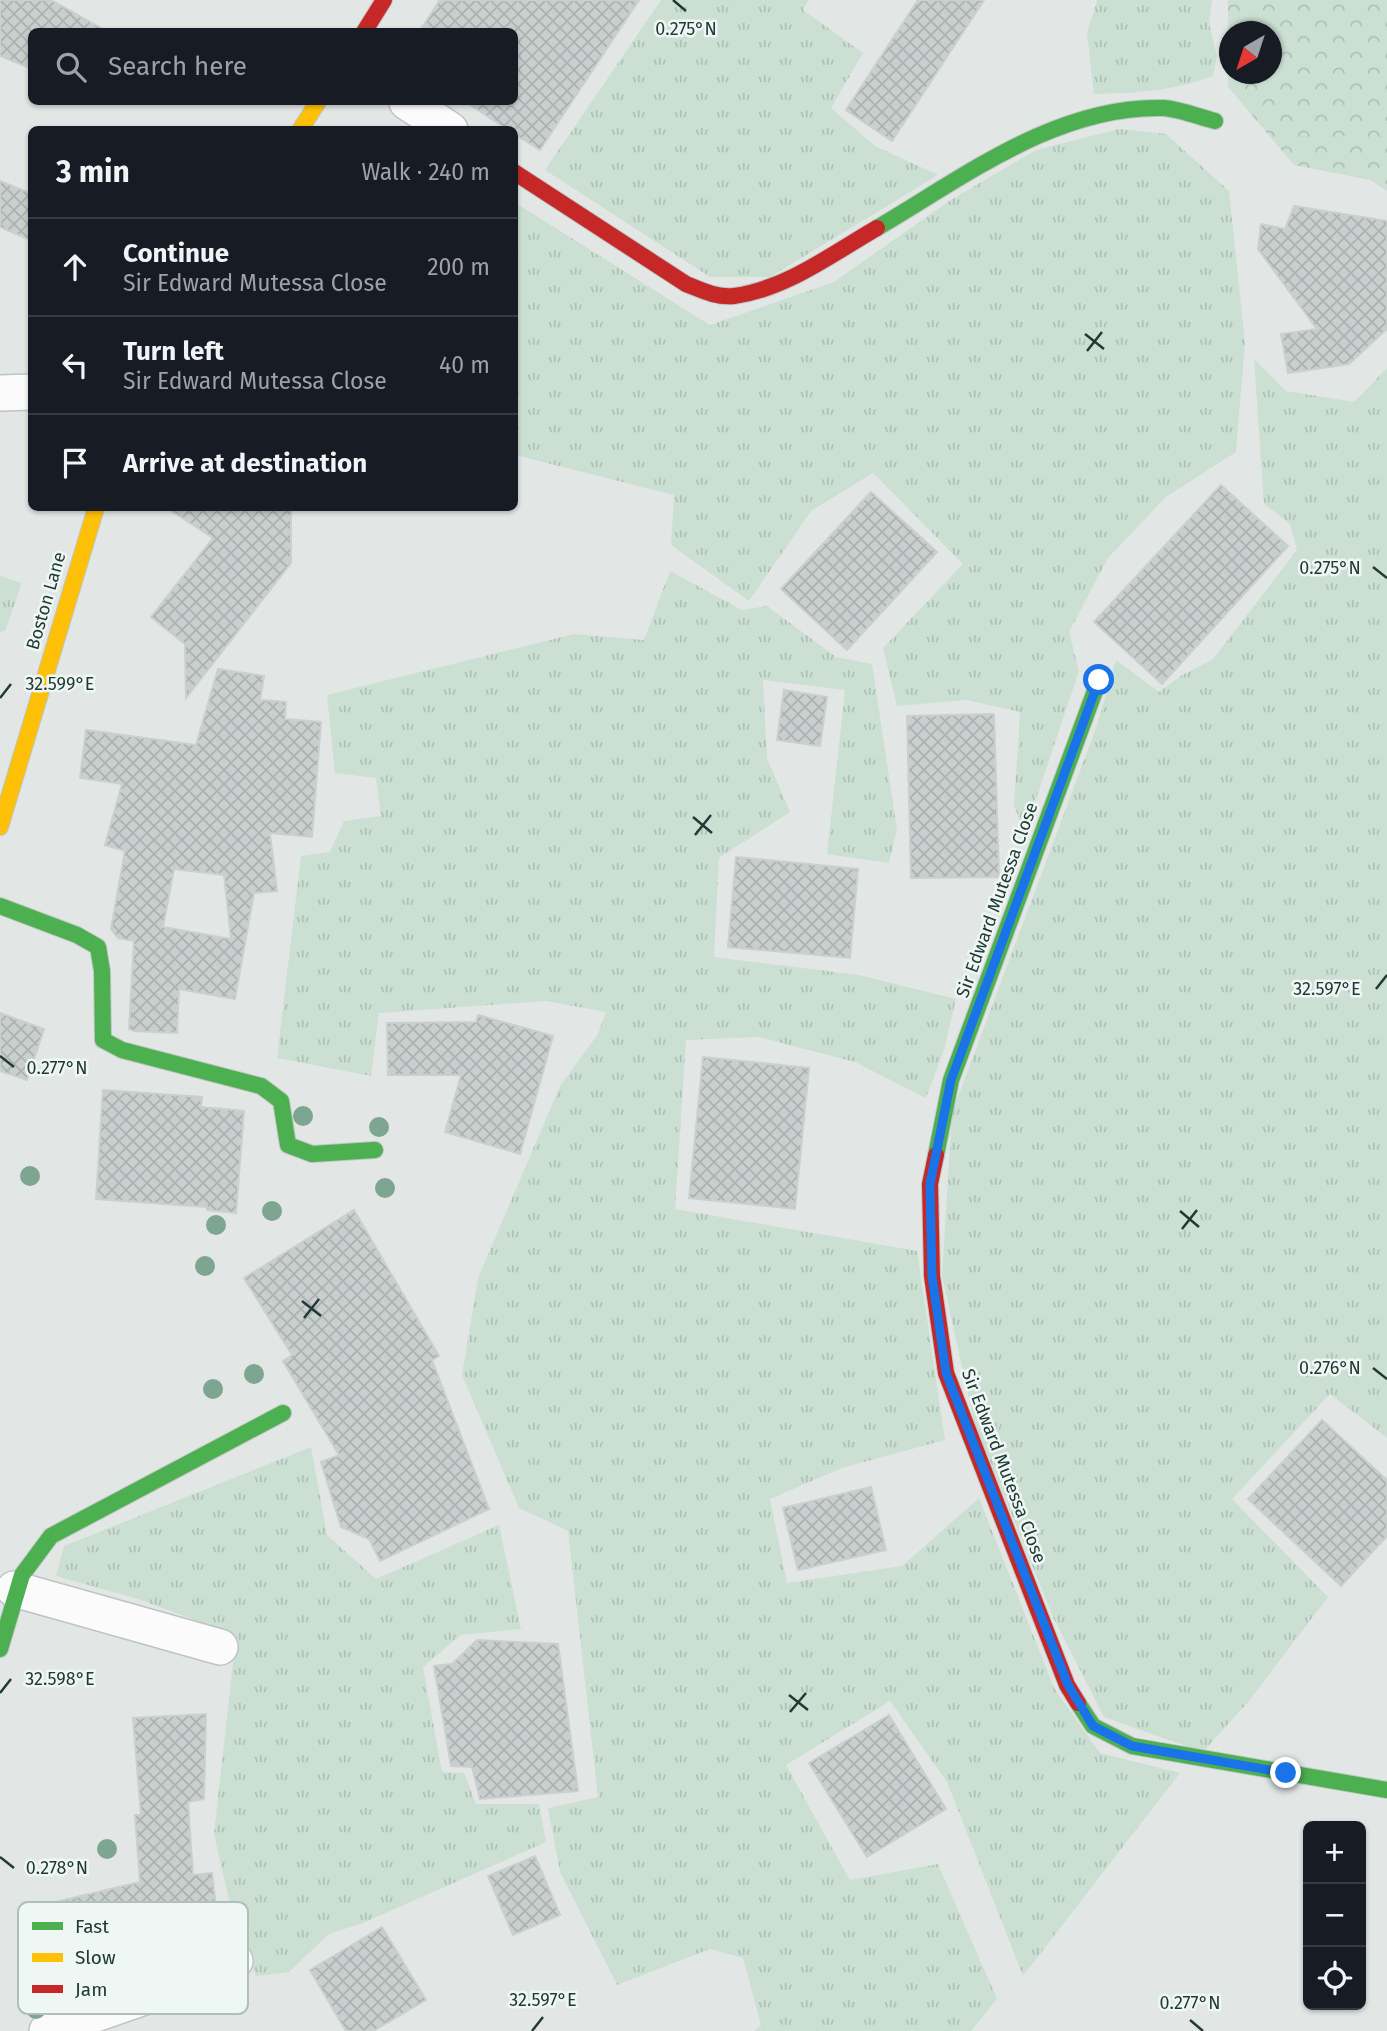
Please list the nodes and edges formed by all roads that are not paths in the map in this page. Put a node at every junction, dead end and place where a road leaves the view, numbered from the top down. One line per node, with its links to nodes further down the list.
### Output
1 (384, 0): 2 (street)
2 (366, 28)
3 (316, 105): 6 (street)
4 (412, 105): 7 (street)
5 (1215, 121): 8 (street)
6 (303, 126)
7 (444, 126)
8 (518, 175)
9 (28, 392): 10 (street)
10 (0, 393)
11 (95, 511): 13 (street, Boston Lane)
12 (1099, 680): 20 (street, Sir Edward Mutessa Close)
13 (0, 827)
14 (0, 906): 15 (street)
15 (375, 1150)
16 (283, 1413): 17 (street)
17 (14, 1590): 18 (street); 19 (street)
18 (220, 1647)
19 (0, 1649)
20 (1387, 1790)
21 (96, 2014): 22 (street)
22 (47, 2031)

